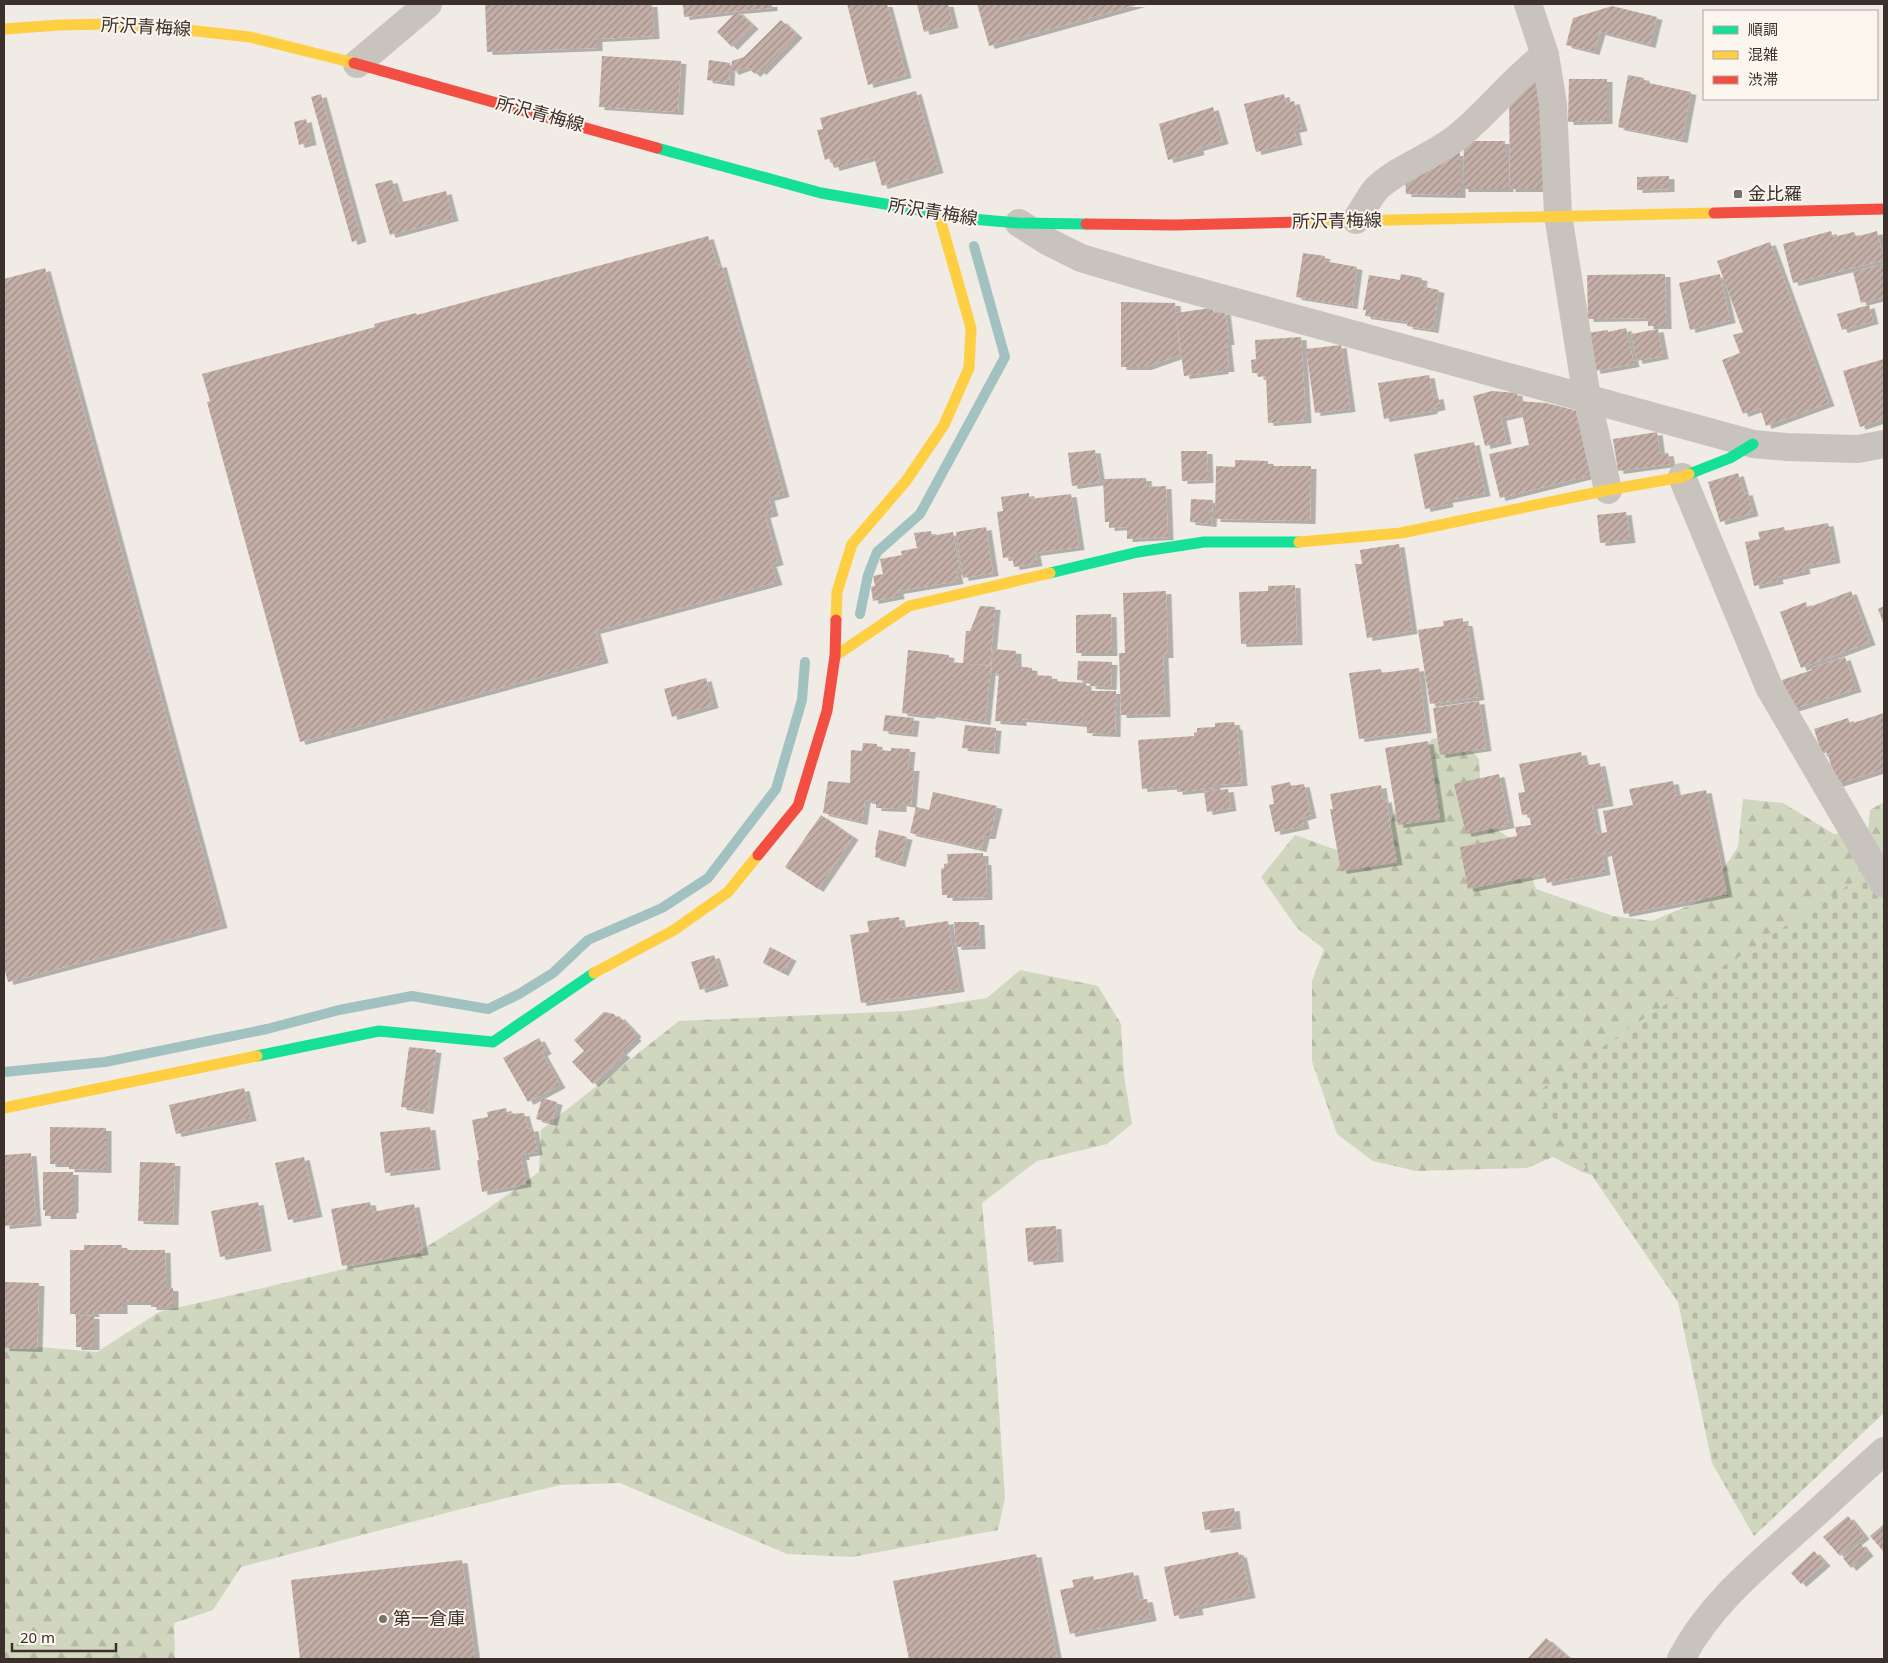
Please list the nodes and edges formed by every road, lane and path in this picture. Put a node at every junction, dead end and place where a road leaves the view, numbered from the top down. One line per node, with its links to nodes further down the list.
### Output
1 (428, 4): 5 (street)
2 (1528, 4): 4 (street)
3 (4, 28): 5 (street, 所沢青梅線)
4 (1546, 55): 8 (street); 9 (street)
5 (357, 64): 7 (street, 所沢青梅線)
6 (1884, 208): 8 (street, 所沢青梅線)
7 (939, 215): 10 (street, 所沢青梅線); 16 (street)
8 (1558, 215): 9 (street, 所沢青梅線); 11 (street)
9 (1356, 220): 10 (street, 所沢青梅線)
10 (1019, 223): 11 (street)
11 (1587, 398): 12 (street); 15 (street)
12 (1753, 444): 13 (street); 14 (street)
13 (1884, 444)
14 (1682, 478): 15 (street); 17 (street)
15 (1608, 490): 16 (street)
16 (834, 656): 18 (street)
17 (1884, 884)
18 (4, 1108)
19 (1884, 1451): 20 (street)
20 (1681, 1659)

